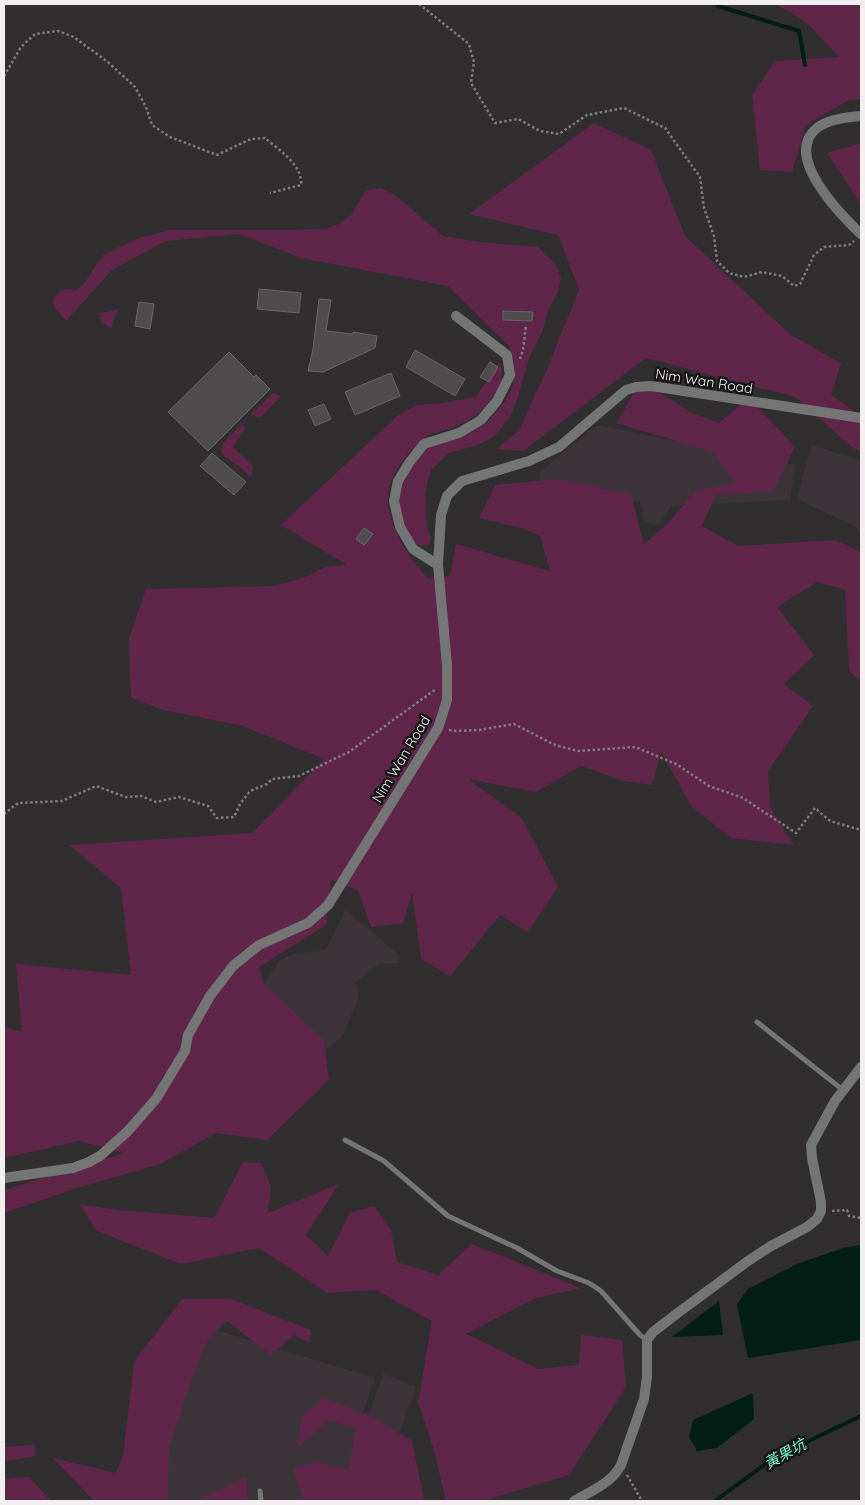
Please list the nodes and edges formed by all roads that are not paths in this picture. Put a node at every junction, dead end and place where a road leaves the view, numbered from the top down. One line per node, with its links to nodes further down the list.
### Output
1 (861, 116): 2 (street)
2 (858, 238)
3 (456, 316): 5 (street)
4 (861, 418): 5 (street, Nim Wan Road)
5 (438, 565): 10 (street, Nim Wan Road)
6 (757, 1022): 8 (lane)
7 (861, 1068): 8 (street)
8 (844, 1090): 11 (street)
9 (346, 1140): 11 (lane)
10 (4, 1178)
11 (647, 1340): 14 (street)
12 (260, 1491): 13 (lane)
13 (261, 1501)
14 (574, 1501)

